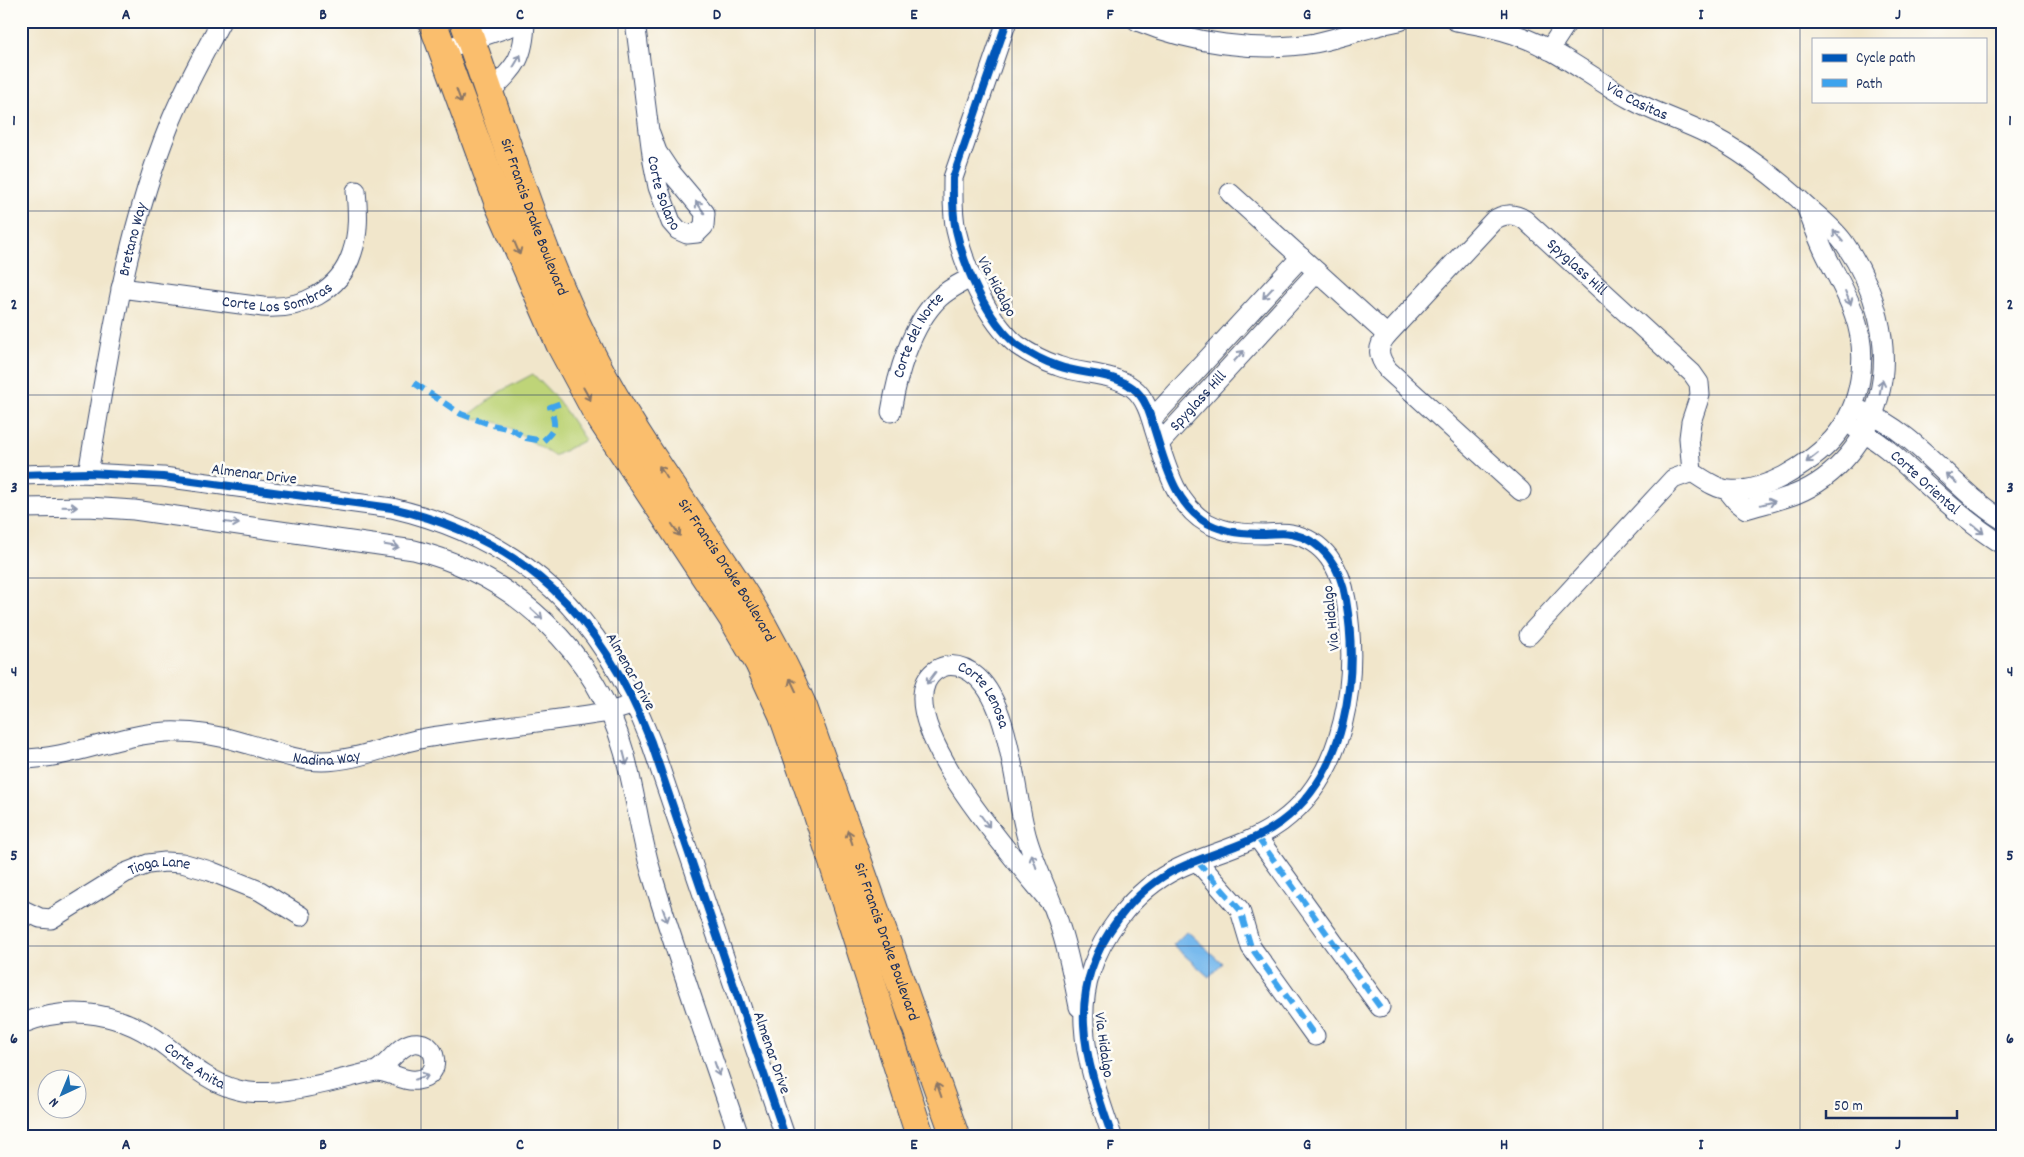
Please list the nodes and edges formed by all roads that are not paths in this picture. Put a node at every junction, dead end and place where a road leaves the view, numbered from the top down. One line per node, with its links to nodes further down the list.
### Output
1 (221, 21): 21 (street, Bretano Way)
2 (526, 21): 10 (street); 13 (street, one-way to 2)
3 (635, 21): 14 (street, Corte Solano)
4 (1007, 21): 20 (street, Via Hidalgo)
5 (1137, 21): 6 (street)
6 (1400, 21)
7 (1456, 21): 12 (street, Via Casitas)
8 (1568, 21): 12 (street)
9 (433, 22): 11 (main road, Sir Francis Drake Boulevard)
10 (468, 31): 11 (street); 13 (main road, Sir Francis Drake Boulevard)
11 (442, 50): 53 (main road, Sir Francis Drake Boulevard, one-way to 53)
12 (1549, 50): 17 (street, Via Casitas)
13 (490, 92): 54 (main road, Sir Francis Drake Boulevard, one-way to 13)
14 (650, 133): 14 (street, Corte Solano, one-way to 14)
15 (356, 191): 21 (street, Corte Los Sombras)
16 (1230, 193): 18 (street)
17 (1806, 206): 24 (street, Via Casitas, one-way to 24); 25 (street, Via Casitas, one-way to 17)
18 (1301, 257): 19 (street); 26 (street, Spyglass Hill, one-way to 26)
19 (1317, 272): 22 (street); 28 (street, Spyglass Hill, one-way to 19)
20 (972, 277): 23 (street, Corte del Norte); 26 (street, Via Hidalgo)
21 (121, 288): 30 (street, Bretano Way)
22 (1387, 335): 29 (street, Spyglass Hill); 33 (street, Spyglass Hill)
23 (890, 412)
24 (1848, 415): 25 (street, Corte Oriental); 27 (street, Corte Oriental); 32 (street, one-way to 32)
25 (1873, 415): 27 (street, Via Casitas); 35 (street, Corte Oriental, one-way to 25)
26 (1152, 419): 28 (street, Via Hidalgo)
27 (1864, 433): 32 (street, one-way to 27); 36 (street, Corte Oriental, one-way to 36)
28 (1159, 444): 41 (street, Via Hidalgo)
29 (1692, 472): 32 (street); 37 (street)
30 (88, 473): 31 (street, Almenar Drive); 38 (street, Almenar Drive)
31 (21, 474)
32 (1728, 490)
33 (1521, 491)
34 (21, 508): 39 (street, one-way to 39)
35 (2003, 520)
36 (2003, 545)
37 (1529, 635)
38 (635, 704): 39 (street, Nadina Way); 52 (street, Almenar Drive)
39 (609, 712): 40 (street, Nadina Way); 51 (street, one-way to 51)
40 (21, 759)
41 (1258, 837): 42 (street, Via Hidalgo); 46 (street)
42 (1197, 861): 48 (street, Via Hidalgo); 49 (street)
43 (1053, 906): 43 (street, Corte Lenosa, one-way to 43); 48 (street, Corte Lenosa)
44 (21, 909): 45 (street, Tioga Lane)
45 (301, 916)
46 (1380, 1007)
47 (21, 1024): 50 (street, Corte Anita)
48 (1084, 1028): 55 (street, Via Hidalgo)
49 (1315, 1036)
50 (376, 1071)
51 (739, 1136)
52 (785, 1136)
53 (920, 1136)
54 (955, 1136)
55 (1112, 1136)

